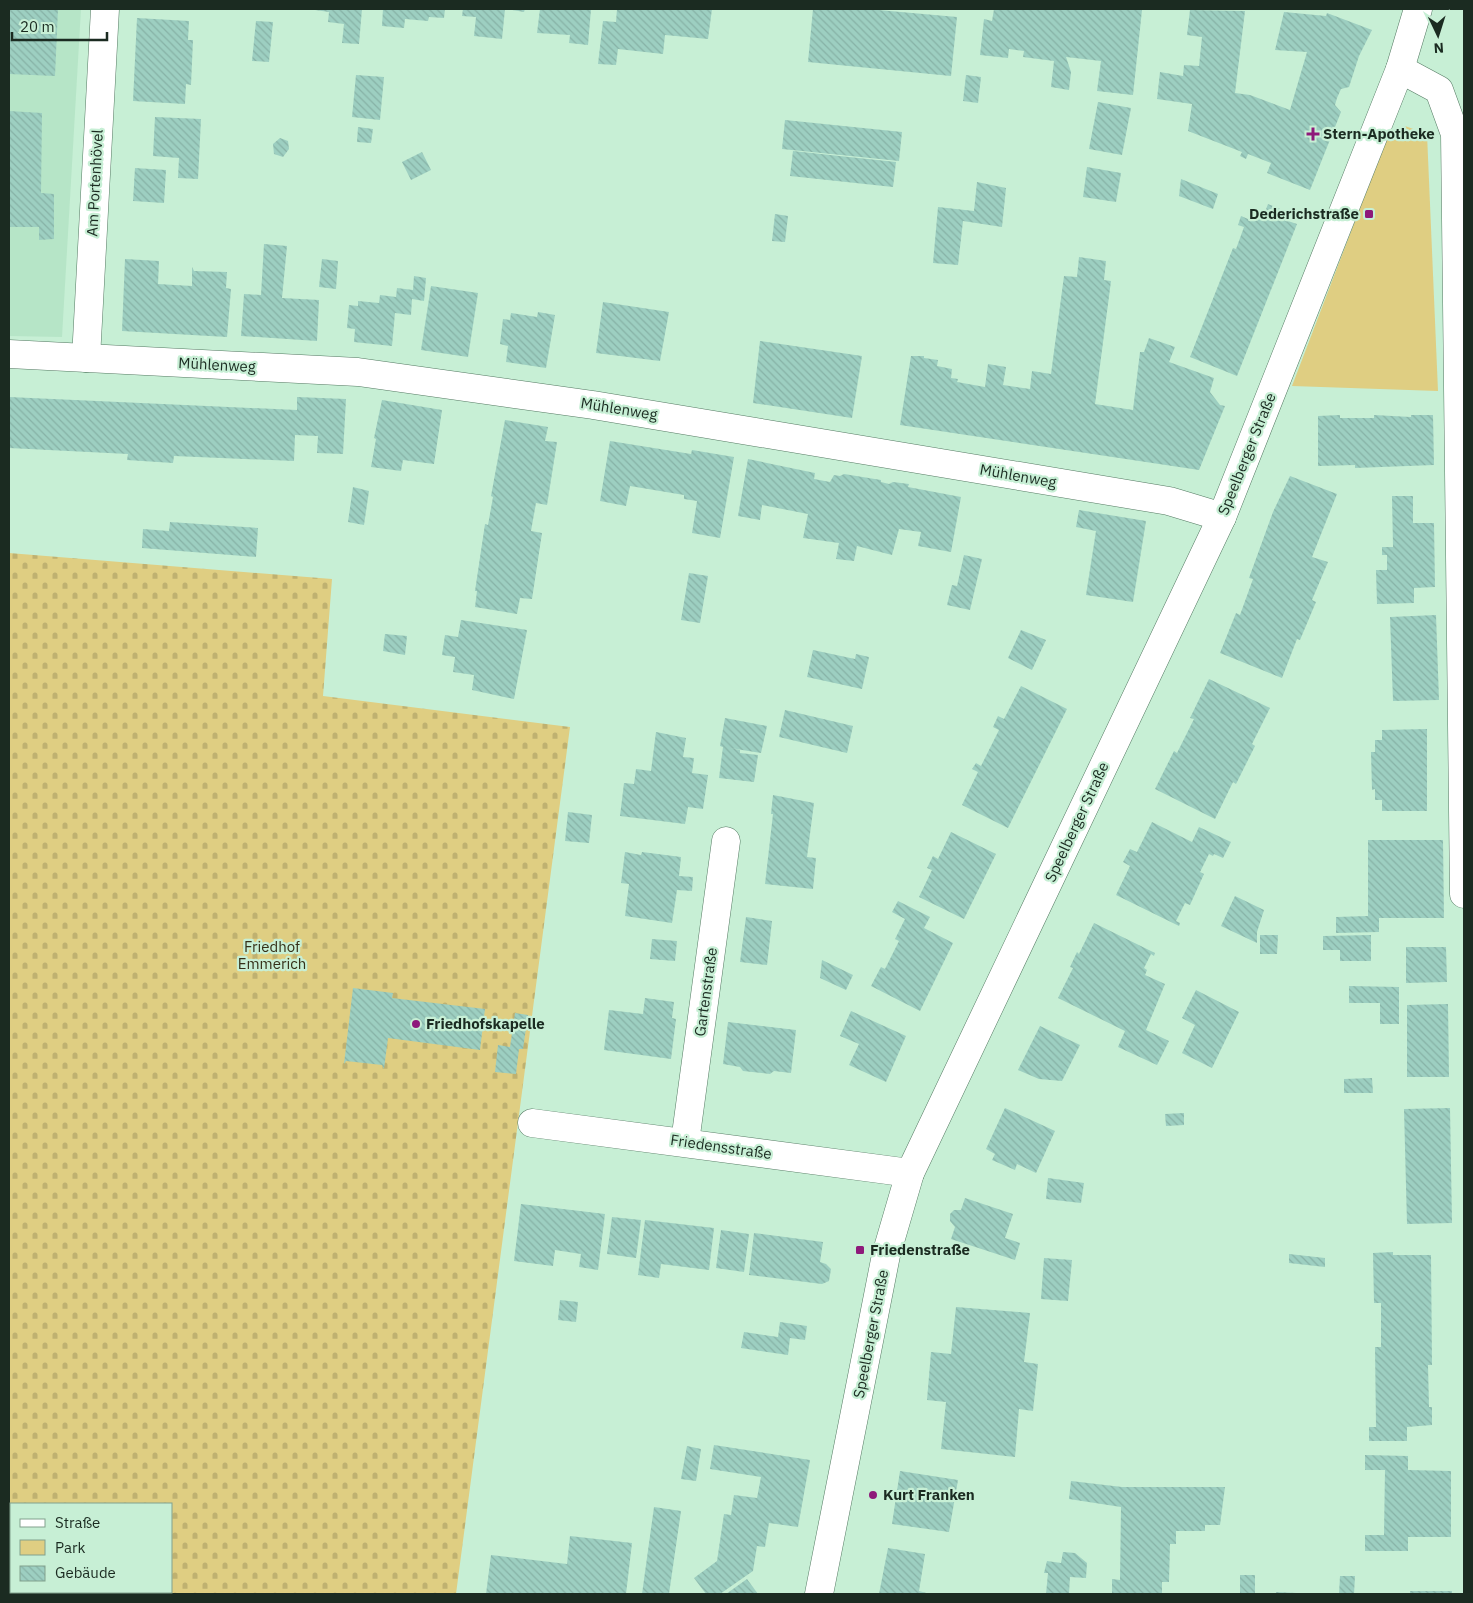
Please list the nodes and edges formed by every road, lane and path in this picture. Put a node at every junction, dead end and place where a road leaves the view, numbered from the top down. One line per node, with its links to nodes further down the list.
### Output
1 (104, 9): 5 (street, Am Portenhövel)
2 (1418, 9): 3 (street)
3 (1400, 69): 6 (street, Speelberger Straße); 8 (street)
4 (9, 354): 5 (street, Mühlenweg)
5 (86, 358): 6 (street, Mühlenweg)
6 (1222, 517): 11 (street, Speelberger Straße)
7 (726, 841): 10 (street, Gartenstraße)
8 (1464, 894)
9 (532, 1123): 10 (street, Friedensstraße)
10 (686, 1142): 11 (street, Friedensstraße)
11 (910, 1173): 12 (street, Speelberger Straße)
12 (819, 1594)

